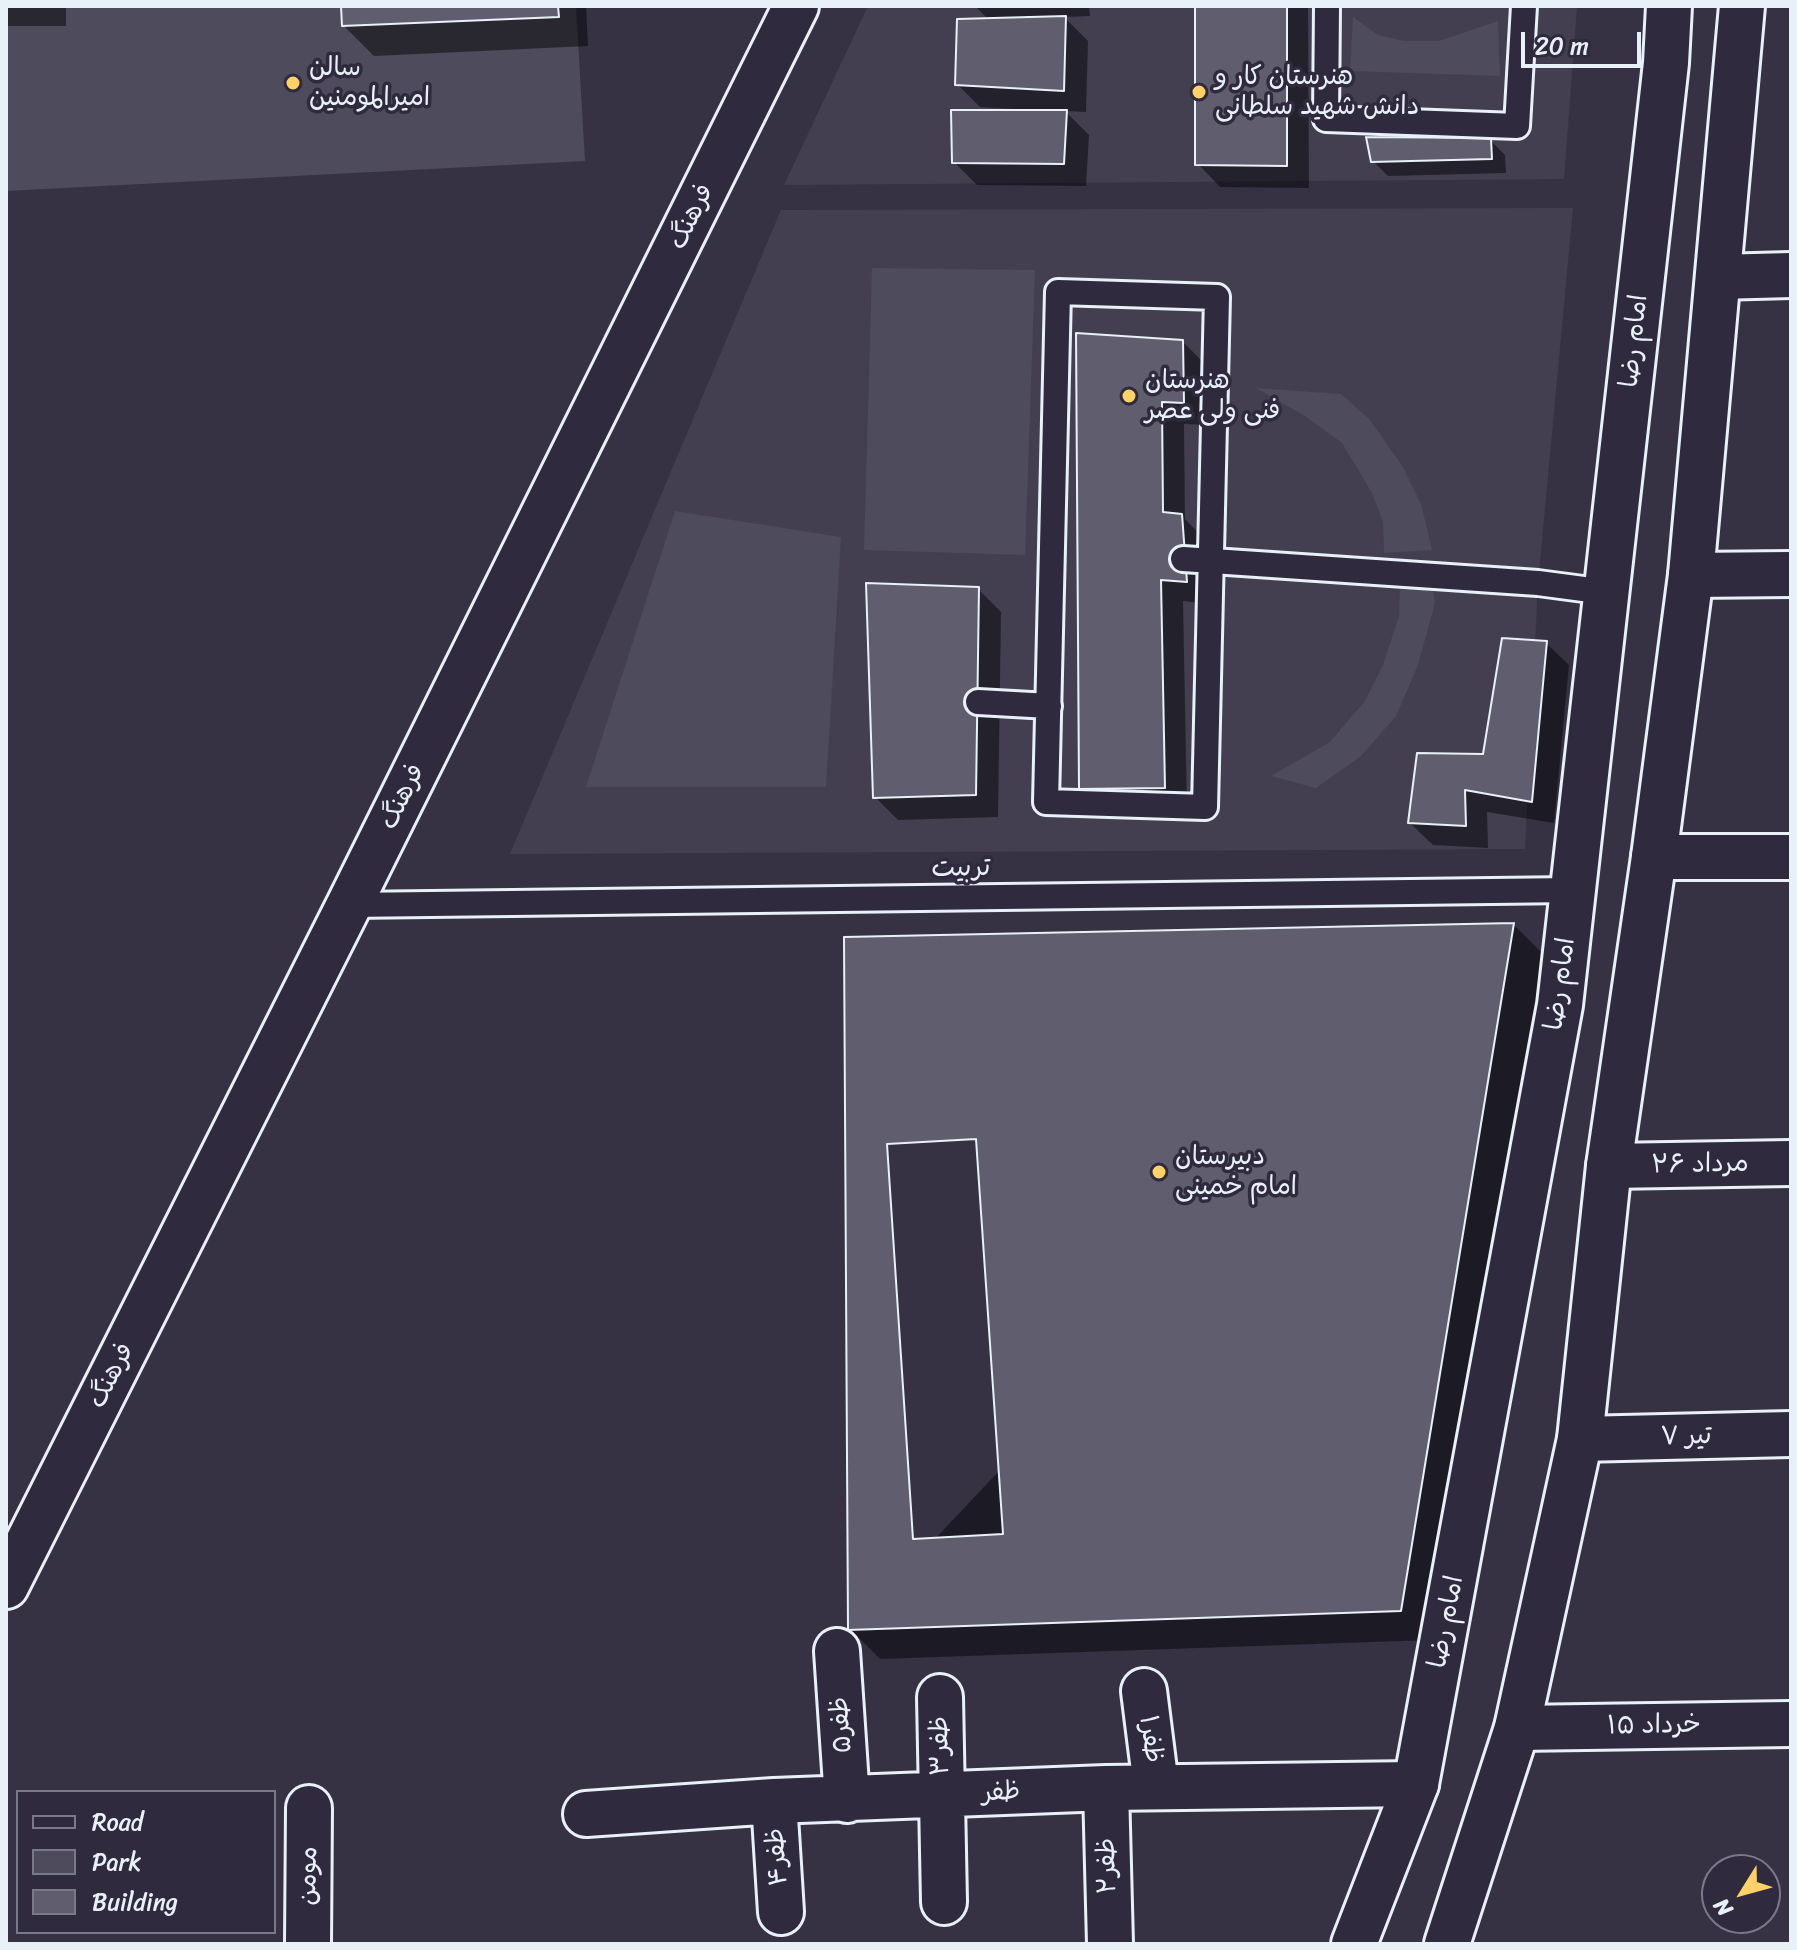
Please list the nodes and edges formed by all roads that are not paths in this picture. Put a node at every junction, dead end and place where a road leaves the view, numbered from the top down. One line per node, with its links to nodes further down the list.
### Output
1 (796, 6): 18 (street, فرهنگ)
2 (1327, 6): 3 (lane)
3 (1524, 6)
4 (1669, 6): 12 (street, امام رضا)
5 (1742, 6): 7 (street)
6 (1791, 275): 7 (street)
7 (1718, 277): 11 (street)
8 (1183, 559): 9 (lane)
9 (1211, 560): 12 (lane); 14 (lane); 14 (lane)
10 (1791, 574): 11 (street)
11 (1691, 575): 15 (street)
12 (1606, 592): 17 (street, امام رضا)
13 (978, 702): 14 (lane)
14 (1049, 706)
15 (1654, 857): 16 (street); 20 (street)
16 (1791, 857)
17 (1573, 890): 18 (lane, تربیت); 29 (street, امام رضا)
18 (349, 905): 23 (street, فرهنگ)
19 (1791, 1163): 20 (street, ۲۶ مرداد)
20 (1609, 1166): 22 (street)
21 (1791, 1434): 22 (street, ۷ تیر)
22 (1580, 1439): 28 (street)
23 (6, 1586)
24 (837, 1651): 33 (street, ظفر۵)
25 (1144, 1691): 30 (street, ظفر۱)
26 (940, 1697): 32 (street, ظفر۳)
27 (1791, 1724): 28 (street, ۱۵ خرداد)
28 (1517, 1728): 42 (street)
29 (1416, 1784): 30 (street, ظفر); 41 (street, امام رضا)
30 (1156, 1786): 31 (street, ظفر)
31 (1106, 1788): 32 (street, ظفر); 40 (street, ظفر۲)
32 (942, 1796): 33 (street, ظفر); 37 (street, ظفر۳)
33 (847, 1800): 34 (street, ظفر)
34 (774, 1801): 36 (street, ظفر); 38 (street, ظفر۴)
35 (309, 1808): 39 (street, مومن)
36 (586, 1814)
37 (944, 1902)
38 (781, 1912)
39 (308, 1944)
40 (1110, 1944)
41 (1354, 1944)
42 (1447, 1944)

